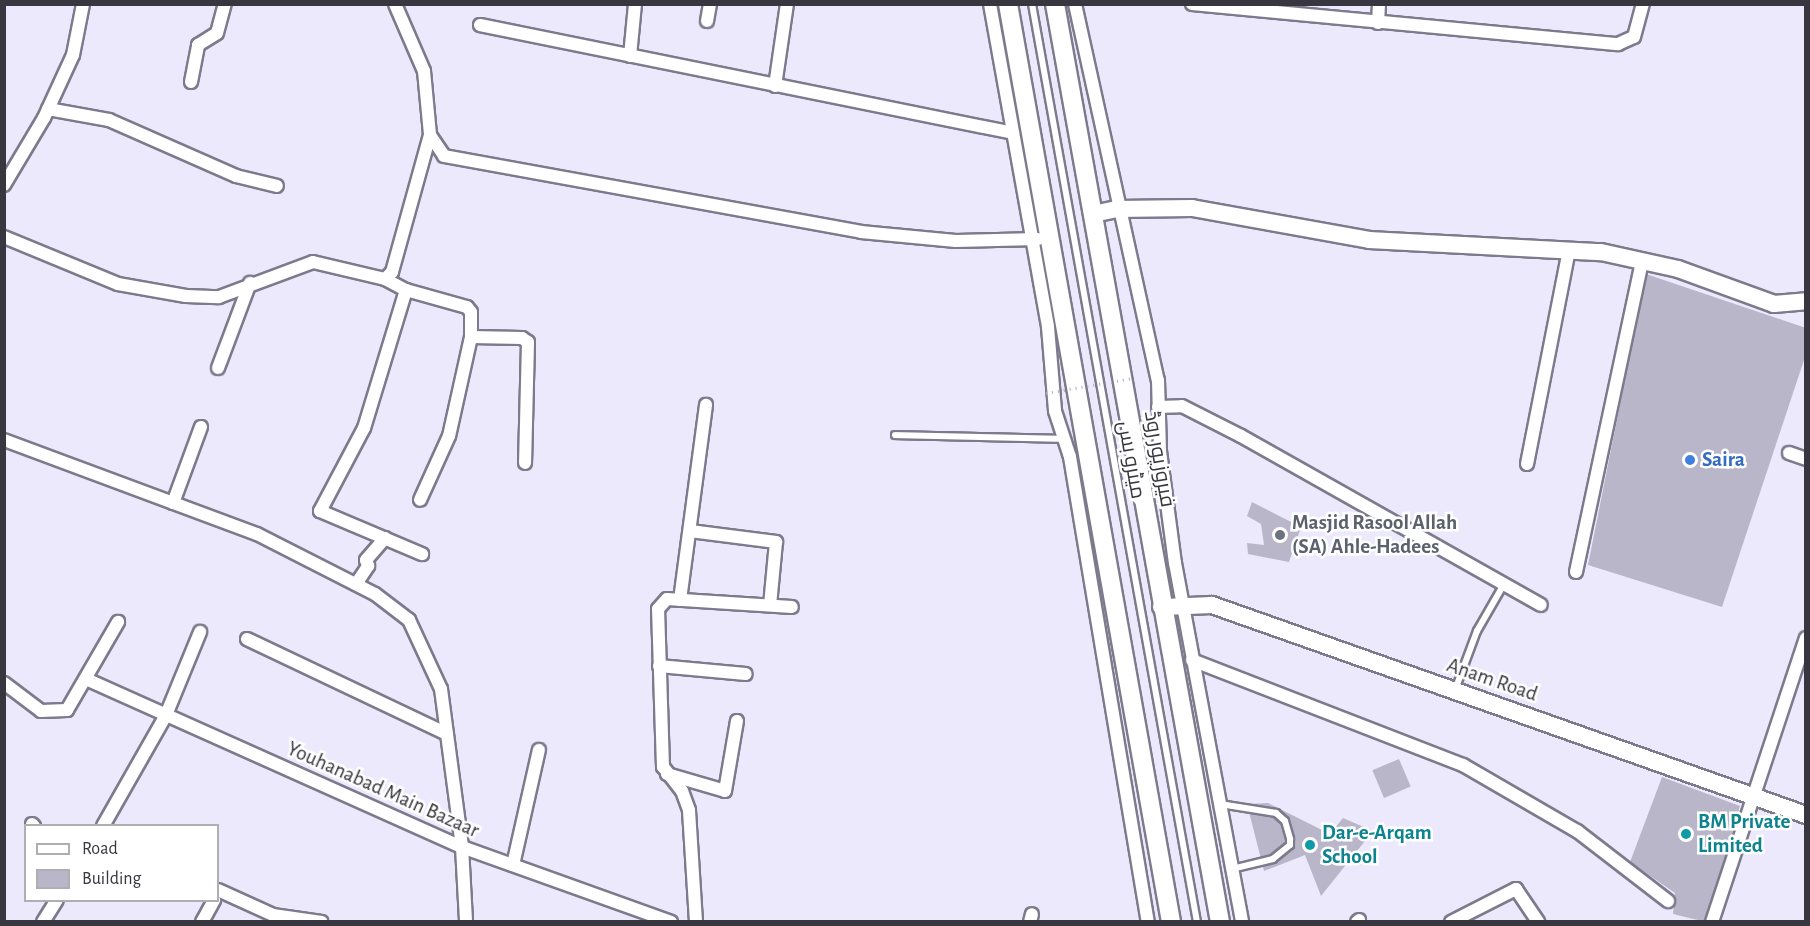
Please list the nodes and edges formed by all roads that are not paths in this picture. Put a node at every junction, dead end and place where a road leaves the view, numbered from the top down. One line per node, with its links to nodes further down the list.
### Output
1 (83, 4): 21 (street)
2 (225, 4): 19 (street)
3 (395, 4): 23 (street)
4 (635, 4): 18 (street)
5 (710, 4): 15 (street)
6 (787, 4): 20 (street)
7 (990, 4): 22 (street)
8 (1008, 4): 29 (main road)
9 (1032, 4): 101 (lane, میٹرو بس)
10 (1054, 4): 27 (main road, فیروزپور روڈ)
11 (1075, 4): 26 (street)
12 (1192, 4): 16 (street)
13 (1379, 4): 16 (street)
14 (1643, 4): 16 (street)
15 (707, 21)
16 (1378, 23)
17 (480, 25): 18 (street)
18 (630, 56): 20 (street)
19 (191, 82)
20 (775, 86): 22 (street)
21 (48, 109): 24 (street); 25 (street)
22 (1013, 133): 30 (street)
23 (430, 135): 30 (street); 33 (street)
24 (4, 185)
25 (277, 186)
26 (1118, 209): 27 (street); 31 (street); 40 (street)
27 (1093, 214): 62 (main road, فیروزپور روڈ)
28 (4, 237): 34 (street)
29 (1051, 238): 30 (street); 100 (main road)
30 (1032, 240): 43 (street)
31 (1569, 250): 32 (street); 48 (street)
32 (1642, 261): 36 (street); 54 (street)
33 (385, 279): 34 (street); 35 (street)
34 (250, 283): 38 (street)
35 (406, 290): 37 (street); 52 (street)
36 (1806, 301)
37 (471, 337): 47 (street); 49 (street)
38 (218, 368)
39 (706, 405): 51 (street)
40 (1158, 407): 56 (street); 58 (street)
41 (201, 427): 50 (street)
42 (896, 435): 43 (lane)
43 (1066, 439): 99 (street)
44 (4, 440): 50 (street)
45 (1789, 453): 46 (street)
46 (1806, 459)
47 (525, 463)
48 (1527, 464)
49 (420, 500)
50 (173, 503): 55 (street)
51 (690, 531): 57 (street); 59 (street)
52 (385, 538): 53 (street); 55 (street)
53 (422, 554)
54 (1576, 572)
55 (356, 584): 75 (street)
56 (1504, 584): 60 (street); 72 (lane)
57 (680, 600): 59 (street); 68 (street)
58 (1183, 604): 62 (street, Anam Road); 67 (street); 72 (street, Anam Road)
59 (770, 605): 61 (street)
60 (1540, 605)
61 (792, 607)
62 (1161, 607): 78 (main road, فیروزپور روڈ)
63 (118, 622): 70 (street)
64 (200, 632): 73 (street)
65 (1806, 638): 80 (street)
66 (247, 639): 75 (street)
67 (1192, 660): 76 (street); 89 (street)
68 (659, 666): 69 (street); 79 (street)
69 (746, 674)
70 (86, 679): 71 (street); 73 (street, Youhanabad Main Bazaar)
71 (4, 683)
72 (1455, 691): 80 (street, Anam Road)
73 (166, 715): 83 (street); 84 (street, Youhanabad Main Bazaar)
74 (737, 721): 79 (street)
75 (447, 734): 84 (street)
76 (1207, 746): 78 (street); 81 (street)
77 (539, 750): 85 (street)
78 (1187, 750): 87 (main road, فیروزپور روڈ)
79 (668, 774): 98 (street)
80 (1752, 796): 82 (street, Anam Road); 106 (street)
81 (1218, 804): 86 (street); 86 (lane)
82 (1806, 815)
83 (104, 824)
84 (462, 847): 85 (street, Youhanabad Main Bazaar); 96 (street)
85 (513, 865): 97 (street, Youhanabad Main Bazaar)
86 (1233, 876): 87 (street); 103 (street)
87 (1213, 887): 102 (main road, فیروزپور روڈ)
88 (219, 895): 92 (street)
89 (1668, 901)
90 (56, 902): 93 (street)
91 (213, 902): 94 (street)
92 (272, 918): 95 (street)
93 (43, 921)
94 (202, 921)
95 (322, 921)
96 (466, 921)
97 (668, 921)
98 (696, 921)
99 (1148, 921)
100 (1171, 921)
101 (1197, 921)
102 (1220, 921)
103 (1242, 921)
104 (1451, 921): 105 (street)
105 (1538, 921)
106 (1712, 921)

